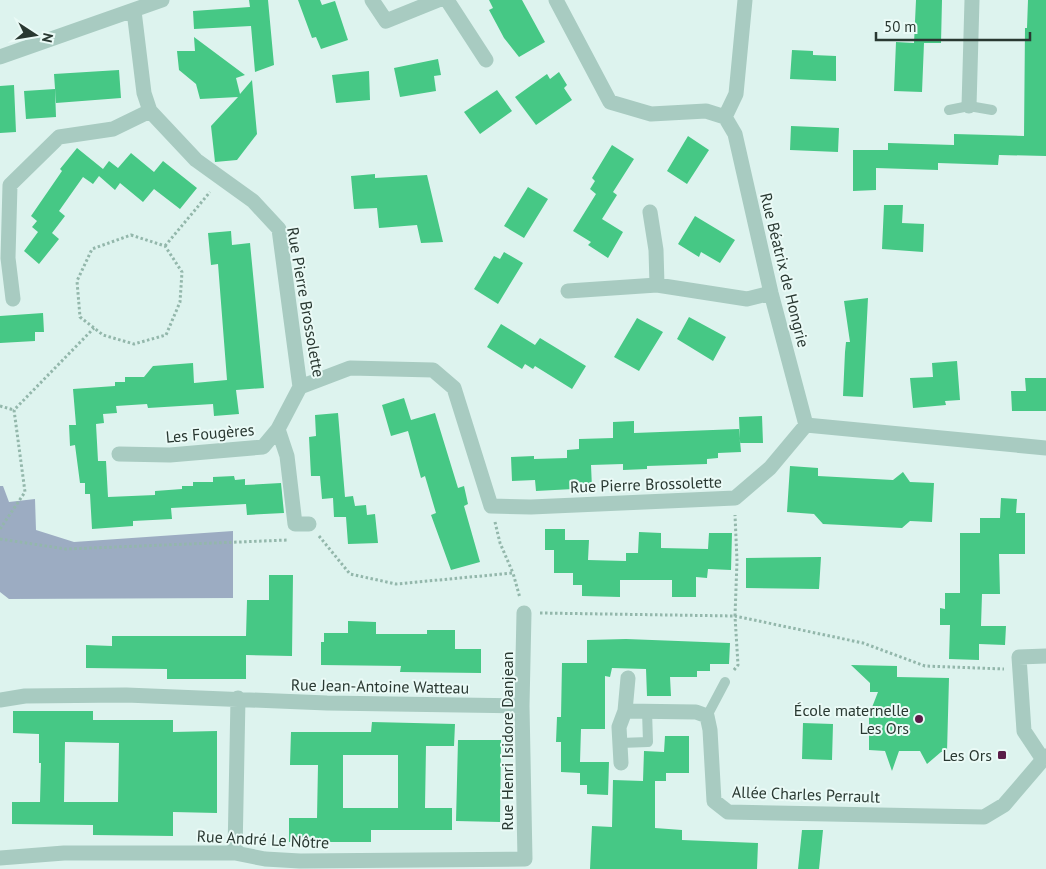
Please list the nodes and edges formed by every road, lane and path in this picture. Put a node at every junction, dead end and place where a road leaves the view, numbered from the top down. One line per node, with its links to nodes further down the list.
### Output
1 (162, 0): 8 (street)
2 (372, 0): 3 (street)
3 (438, 0)
4 (446, 0): 10 (street)
5 (556, 0): 15 (street)
6 (745, 0): 15 (street)
7 (972, 0): 11 (street)
8 (134, 11): 9 (street); 14 (street, Rue Pierre Brossolette)
9 (0, 57)
10 (486, 60)
11 (969, 106): 12 (lane); 13 (lane)
12 (950, 110)
13 (992, 110)
14 (150, 111): 16 (street, Rue Pierre Brossolette); 17 (street)
15 (725, 117): 22 (street, Rue Béatrix de Hongrie)
16 (222, 178): 19 (path); 25 (street, Rue Pierre Brossolette)
17 (5, 183): 23 (street)
18 (650, 212): 20 (street)
19 (165, 246): 24 (path); 24 (path)
20 (657, 285): 21 (street); 22 (street)
21 (568, 291)
22 (771, 293): 28 (street, Rue Béatrix de Hongrie)
23 (13, 299)
24 (94, 328): 27 (path)
25 (300, 387): 29 (street, Les Fougères); 33 (street, Rue Pierre Brossolette)
26 (0, 406): 27 (path)
27 (14, 410): 34 (path)
28 (806, 425): 30 (street); 32 (street, Rue Pierre Brossolette)
29 (278, 429): 31 (street, Les Fougères); 35 (street)
30 (1046, 448)
31 (119, 454)
32 (735, 498): 33 (street, Rue Pierre Brossolette); 41 (path)
33 (491, 506): 39 (path)
34 (0, 529)
35 (310, 532): 37 (path); 37 (path)
36 (0, 539): 38 (path)
37 (321, 539): 39 (path)
38 (292, 540)
39 (513, 574): 40 (path)
40 (524, 613): 41 (path); 48 (street, Rue Henri Isidore Danjean)
41 (735, 616): 43 (path); 45 (path)
42 (1046, 656): 43 (street)
43 (1020, 670): 53 (street)
44 (628, 678): 49 (street)
45 (725, 682): 51 (lane)
46 (238, 698): 47 (street, Rue Jean-Antoine Watteau); 48 (street, Rue Jean-Antoine Watteau); 55 (street)
47 (0, 700)
48 (522, 706): 57 (street, Rue Henri Isidore Danjean)
49 (625, 711): 50 (street); 52 (street)
50 (647, 711): 51 (street); 52 (lane)
51 (707, 716): 53 (street, Allée Charles Perrault)
52 (620, 743): 54 (street)
53 (1044, 757)
54 (621, 763)
55 (235, 853): 56 (street, Rue André Le Nôtre); 57 (street, Rue André Le Nôtre)
56 (0, 858)
57 (526, 864)

